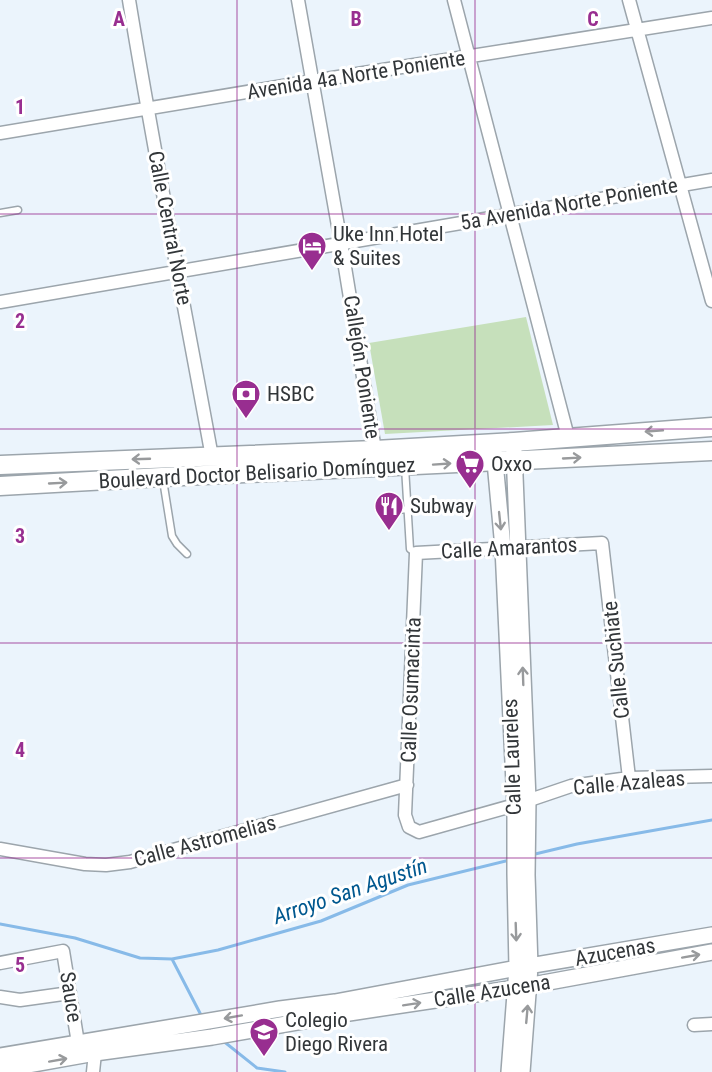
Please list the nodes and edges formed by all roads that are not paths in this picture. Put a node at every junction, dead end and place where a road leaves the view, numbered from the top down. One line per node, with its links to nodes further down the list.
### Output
1 (129, 0): 9 (street, Calle Central Norte)
2 (298, 0): 8 (street, Callejón Poniente)
3 (454, 0): 7 (street)
4 (629, 0): 6 (street)
5 (712, 18): 6 (street, Avenida 4a Norte Poniente)
6 (638, 30): 7 (street, Avenida 4a Norte Poniente); 12 (street)
7 (470, 56): 8 (street, Avenida 4a Norte Poniente); 15 (street)
8 (313, 81): 9 (street, Avenida 4a Norte Poniente); 16 (street, Callejón Poniente)
9 (147, 109): 10 (street, Avenida 4a Norte Poniente); 17 (street, Calle Central Norte)
10 (0, 133)
11 (712, 180): 12 (street, 5a Avenida Norte Poniente)
12 (680, 185): 15 (street, 5a Avenida Norte Poniente); 18 (street)
13 (18, 210): 14 (lane)
14 (0, 213)
15 (511, 214): 16 (street, 5a Avenida Norte Poniente); 21 (street)
16 (341, 243): 17 (street, 5a Avenida Norte Poniente); 24 (street, Callejón Poniente)
17 (178, 272): 19 (street, 5a Avenida Norte Poniente); 26 (street, Calle Central Norte)
18 (712, 301)
19 (0, 302)
20 (712, 427): 21 (main road, Boulevard Doctor Belisario Domínguez, one-way to 21)
21 (568, 437): 22 (main road, Boulevard Doctor Belisario Domínguez)
22 (514, 441): 23 (main road, Boulevard Doctor Belisario Domínguez); 28 (street, Calle Laureles)
23 (494, 442): 24 (main road, Boulevard Doctor Belisario Domínguez); 27 (street, Calle Laureles)
24 (375, 450): 26 (main road, Boulevard Doctor Belisario Domínguez)
25 (712, 451): 28 (main road, Boulevard Doctor Belisario Domínguez, one-way to 25)
26 (212, 457): 29 (main road, Boulevard Doctor Belisario Domínguez, one-way to 29)
27 (495, 460): 28 (main road, Boulevard Doctor Belisario Domínguez); 30 (main road, Boulevard Doctor Belisario Domínguez, one-way to 27); 37 (street, Calle Laureles, one-way to 37)
28 (514, 460): 37 (street, Calle Laureles)
29 (0, 465)
30 (405, 466): 31 (main road, Boulevard Doctor Belisario Domínguez); 34 (lane)
31 (162, 477): 32 (main road, Boulevard Doctor Belisario Domínguez, one-way to 31); 39 (lane)
32 (0, 486)
33 (436, 508): 34 (lane)
34 (408, 509): 35 (lane); 38 (lane)
35 (391, 510)
36 (602, 543): 37 (street, Calle Amarantos); 41 (street, Calle Suchiate)
37 (510, 548): 38 (street, Calle Amarantos); 43 (street, Calle Laureles)
38 (416, 553): 42 (street, Calle Osumacinta)
39 (187, 554)
40 (712, 776): 41 (street, Calle Azaleas)
41 (629, 778): 43 (street, Calle Azaleas)
42 (407, 784): 44 (street, Calle Osumacinta); 45 (street, Calle Astromelias)
43 (522, 802): 44 (street, Calle Azaleas); 49 (street, Calle Laureles)
44 (409, 827)
45 (0, 849)
46 (712, 935): 49 (street, Azucenas)
47 (712, 952): 50 (street, Calle Azucena, one-way to 47)
48 (0, 963): 51 (street, Sauce)
49 (524, 967): 50 (street, Calle Laureles); 53 (street, Azucenas)
50 (523, 986): 56 (street, Calle Azucena, one-way to 50); 63 (street); 64 (street, one-way to 50)
51 (70, 993): 52 (street); 58 (street, Sauce)
52 (0, 997)
53 (273, 1010): 56 (street); 57 (street, Azucenas, one-way to 57)
54 (712, 1024): 55 (street)
55 (694, 1025)
56 (278, 1026): 57 (street, Calle Azucena)
57 (139, 1040): 58 (street); 59 (street)
58 (78, 1043): 60 (street)
59 (95, 1053): 61 (street, one-way to 59); 62 (street)
60 (0, 1056)
61 (0, 1070)
62 (93, 1072)
63 (509, 1072)
64 (522, 1072)

